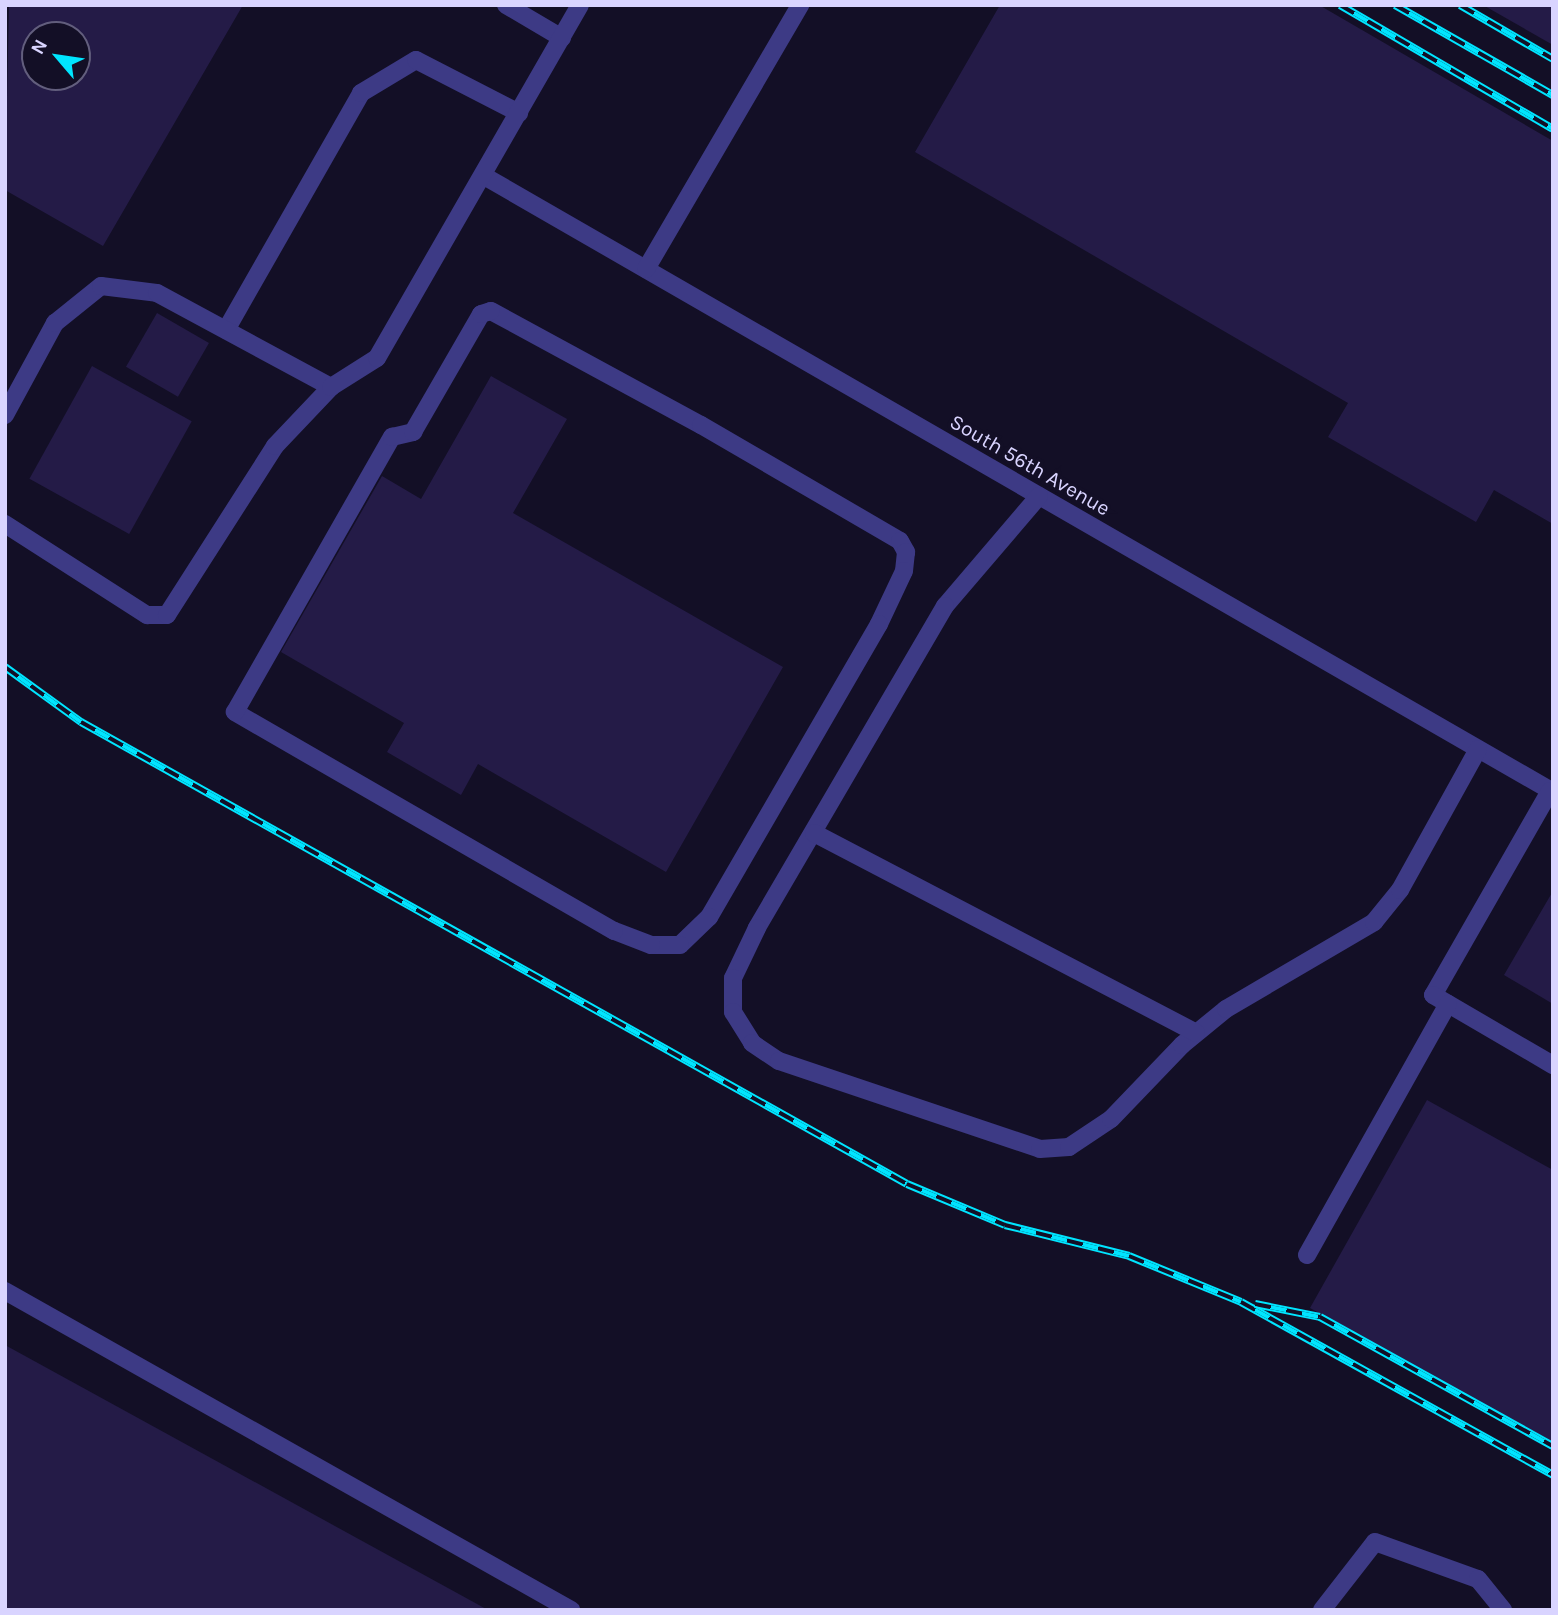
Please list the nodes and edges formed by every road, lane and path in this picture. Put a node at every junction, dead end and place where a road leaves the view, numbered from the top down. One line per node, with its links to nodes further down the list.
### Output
1 (506, 5): 4 (street)
2 (580, 5): 4 (street)
3 (800, 5): 7 (street)
4 (562, 38): 5 (street)
5 (519, 113): 6 (street); 8 (street)
6 (484, 176): 7 (street, South 56th Avenue); 9 (street)
7 (646, 269): 12 (street, South 56th Avenue)
8 (226, 330): 9 (street); 10 (street)
9 (331, 387): 13 (street)
10 (5, 415)
11 (701, 425): 11 (street)
12 (1039, 496): 14 (street, South 56th Avenue); 16 (street)
13 (5, 524)
14 (1478, 749): 15 (street, South 56th Avenue); 18 (street)
15 (1551, 791): 17 (street)
16 (814, 833): 18 (street); 18 (street)
17 (1447, 1004): 19 (street); 20 (street)
18 (1196, 1034)
19 (1553, 1065)
20 (1307, 1255)
21 (5, 1291): 22 (street)
22 (571, 1610)
23 (1322, 1610): 24 (street)
24 (1503, 1610)

